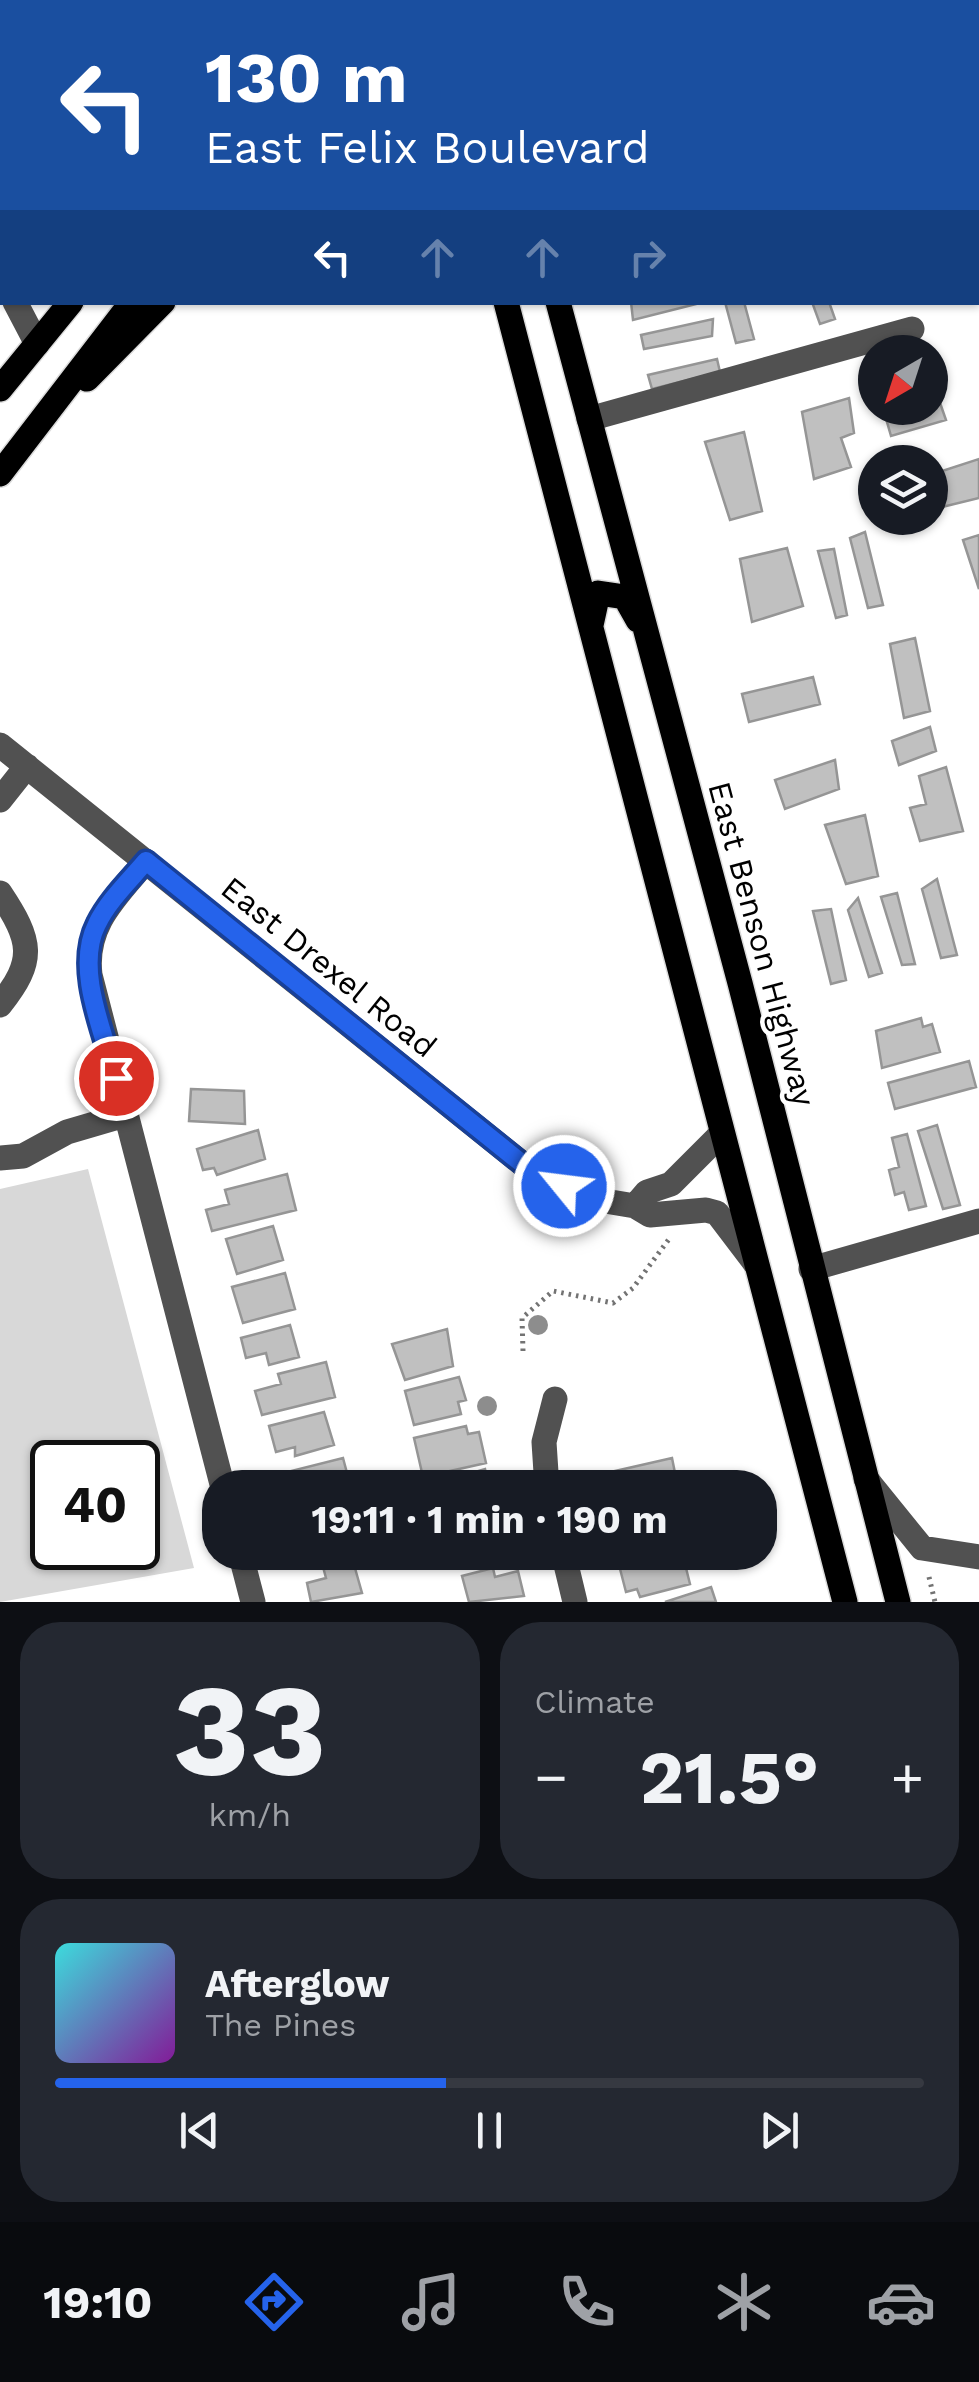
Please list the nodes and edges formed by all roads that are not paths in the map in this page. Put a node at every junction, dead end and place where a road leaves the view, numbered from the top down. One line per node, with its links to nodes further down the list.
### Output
1 (17, 305): 8 (street)
2 (69, 305): 8 (main road)
3 (130, 305): 11 (main road)
4 (160, 305): 11 (main road)
5 (507, 305): 13 (main road)
6 (559, 305): 10 (main road, East Benson Highway)
7 (912, 329): 10 (street)
8 (37, 344): 9 (main road)
9 (2, 380)
10 (589, 419): 14 (main road, East Benson Highway)
11 (40, 424): 12 (main road)
12 (0, 474)
13 (590, 628): 14 (main road); 22 (main road)
14 (647, 637): 27 (main road, East Benson Highway)
15 (0, 745): 16 (street, East Drexel Road)
16 (28, 766): 17 (street); 18 (street, East Drexel Road)
17 (0, 800)
18 (146, 861): 21 (street); 24 (street, East Drexel Road)
19 (0, 893): 20 (street)
20 (0, 1005)
21 (125, 1115): 23 (street); 29 (street)
22 (721, 1134): 24 (street); 26 (main road)
23 (0, 1158)
24 (635, 1206): 26 (street, East Drexel Road)
25 (979, 1221): 27 (street)
26 (755, 1263): 37 (main road)
27 (811, 1269): 31 (main road, East Benson Highway)
28 (555, 1400): 30 (street)
29 (218, 1470)
30 (545, 1470)
31 (866, 1478): 32 (street); 38 (main road, East Benson Highway)
32 (979, 1558)
33 (245, 1570): 35 (street)
34 (567, 1570): 36 (street)
35 (254, 1602)
36 (575, 1602)
37 (844, 1602)
38 (898, 1602)

